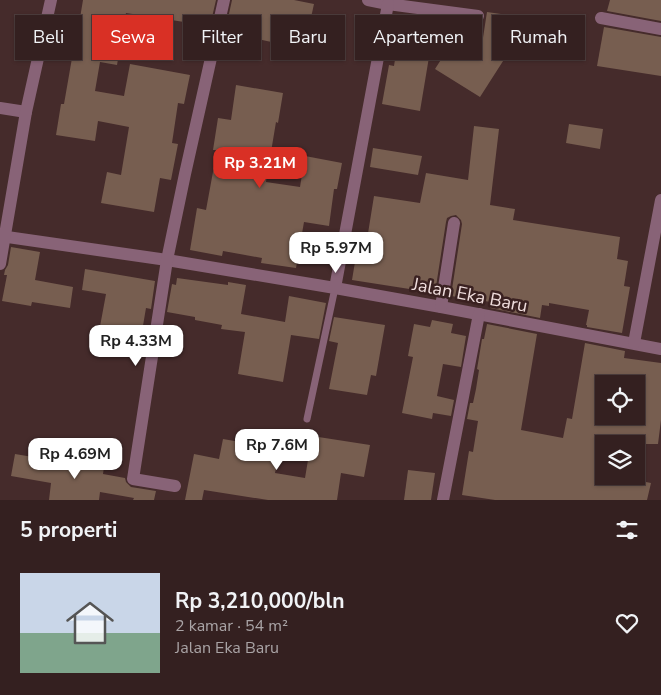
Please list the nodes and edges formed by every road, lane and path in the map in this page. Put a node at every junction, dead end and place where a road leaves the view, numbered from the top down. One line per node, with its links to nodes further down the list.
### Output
1 (51, 0): 9 (street)
2 (224, 0): 13 (street)
3 (368, 0): 4 (street)
4 (388, 4): 5 (street); 15 (street)
5 (470, 15)
6 (601, 18): 7 (street)
7 (661, 29)
8 (0, 108): 9 (street)
9 (26, 112): 12 (street)
10 (661, 200): 18 (street)
11 (454, 223): 16 (street)
12 (3, 237): 13 (street, Jalan Eka Baru); 14 (street)
13 (167, 260): 15 (street, Jalan Eka Baru); 21 (street)
14 (0, 264)
15 (335, 288): 16 (street, Jalan Eka Baru); 20 (lane)
16 (441, 306): 17 (street, Jalan Eka Baru)
17 (479, 314): 18 (street, Jalan Eka Baru); 22 (street)
18 (634, 343): 19 (street, Jalan Eka Baru)
19 (661, 349)
20 (307, 419)
21 (175, 486)
22 (443, 500)

